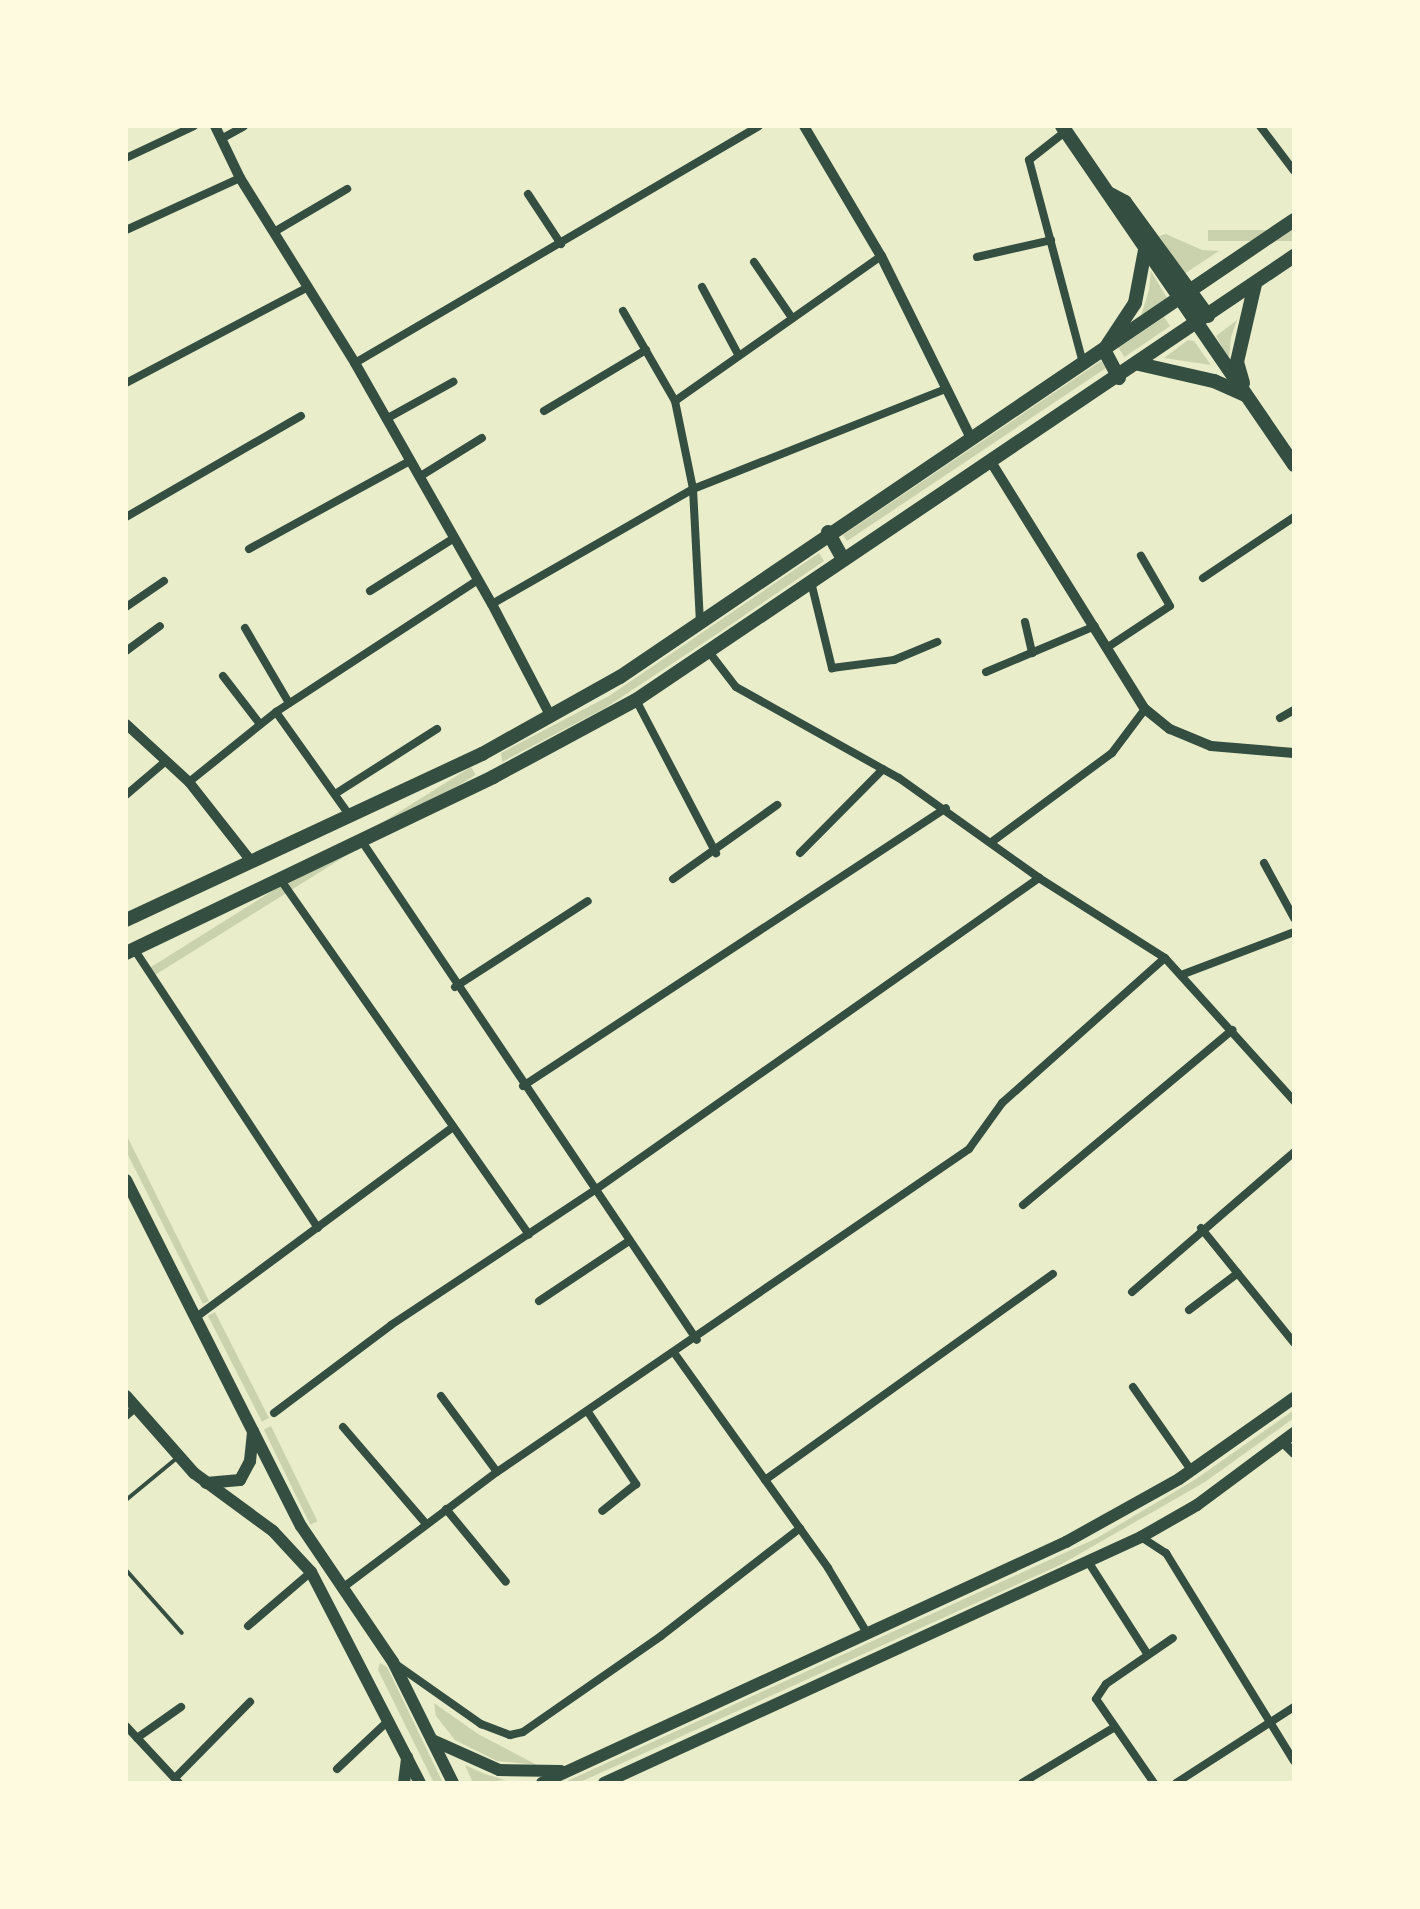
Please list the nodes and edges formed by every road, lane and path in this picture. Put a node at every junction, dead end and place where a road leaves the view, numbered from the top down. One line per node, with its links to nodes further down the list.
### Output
1 (194, 126): 9 (street)
2 (215, 126): 8 (street)
3 (244, 126): 8 (street)
4 (759, 126): 19 (street)
5 (804, 126): 21 (street)
6 (1260, 126): 10 (street)
7 (1064, 129): 13 (main road); 18 (street)
8 (221, 139): 11 (street)
9 (126, 158)
10 (1294, 171)
11 (240, 178): 16 (street); 17 (street)
12 (347, 189): 17 (street)
13 (1107, 192): 20 (main road); 28 (main road)
14 (528, 194): 19 (street)
15 (1294, 220): 28 (main road)
16 (126, 230)
17 (274, 232): 26 (street)
18 (1051, 240): 23 (street); 36 (street)
19 (561, 244): 35 (street)
20 (1145, 250): 28 (main road); 33 (main road)
21 (881, 256): 30 (street); 41 (street)
22 (1294, 256): 25 (main road)
23 (977, 257)
24 (754, 262): 30 (street)
25 (1255, 284): 31 (main road); 42 (main road)
26 (308, 287): 35 (street); 40 (street)
27 (702, 287): 34 (street)
28 (1184, 295): 31 (main road); 33 (main road)
29 (623, 311): 32 (street)
30 (792, 318): 34 (street)
31 (1202, 321): 37 (main road); 42 (main road)
32 (646, 350): 43 (street); 44 (street)
33 (1104, 350): 36 (main road); 38 (main road)
34 (739, 356): 43 (street)
35 (355, 363): 46 (street)
36 (1083, 363): 48 (main road)
37 (1139, 364): 38 (main road); 42 (main road)
38 (1119, 378): 50 (main road)
39 (453, 382): 46 (street)
40 (127, 383)
41 (946, 389): 48 (street); 53 (street)
42 (1246, 395): 51 (main road)
43 (675, 401): 53 (street)
44 (544, 411)
45 (301, 416): 54 (street)
46 (386, 419): 49 (street)
47 (482, 438): 52 (street)
48 (971, 438): 56 (main road)
49 (410, 461): 52 (street); 58 (street)
50 (991, 462): 60 (main road); 71 (street)
51 (1294, 465)
52 (419, 477): 57 (street)
53 (693, 489): 66 (street); 68 (street)
54 (126, 517)
55 (1294, 517): 61 (street)
56 (828, 532): 60 (main road); 68 (main road)
57 (454, 538): 62 (street); 65 (street)
58 (249, 549)
59 (1141, 556): 74 (street)
60 (843, 559): 64 (main road)
61 (1203, 578)
62 (478, 580): 66 (street); 81 (street)
63 (164, 581): 67 (street)
64 (811, 582): 73 (street); 76 (main road)
65 (370, 591)
66 (492, 604): 85 (street)
67 (126, 607)
68 (700, 622): 85 (main road)
69 (1025, 622): 77 (street)
70 (160, 626): 75 (street)
71 (1095, 626): 74 (street); 77 (street)
72 (245, 628): 81 (street)
73 (937, 642)
74 (1108, 647): 82 (street)
75 (126, 651)
76 (709, 652): 80 (main road); 92 (street)
77 (1032, 653): 78 (street)
78 (986, 672)
79 (223, 676): 88 (street)
80 (636, 700): 99 (main road); 101 (street)
81 (289, 703): 84 (street)
82 (1145, 709): 90 (street); 100 (street)
83 (1294, 710): 86 (street)
84 (276, 712): 88 (street); 94 (street)
85 (551, 717): 98 (main road)
86 (1280, 718)
87 (126, 724): 91 (street)
88 (260, 724): 93 (street)
89 (437, 729): 94 (street)
90 (1294, 753)
91 (166, 761): 93 (street); 95 (street)
92 (883, 769): 97 (street); 102 (street)
93 (189, 782): 103 (street)
94 (335, 794): 98 (street)
95 (126, 795)
96 (777, 805): 101 (street)
97 (946, 808): 100 (street); 117 (street)
98 (350, 816): 103 (main road)
99 (361, 840): 105 (main road); 115 (street)
100 (993, 841): 106 (street)
101 (716, 853): 107 (street)
102 (800, 853)
103 (251, 861): 110 (main road)
104 (1264, 863): 109 (street)
105 (279, 878): 112 (main road); 119 (street)
106 (1039, 878): 113 (street); 122 (street)
107 (673, 879)
108 (588, 901): 115 (street)
109 (1294, 918)
110 (126, 920)
111 (1294, 932): 114 (street)
112 (130, 951): 124 (street)
113 (1165, 958): 114 (street); 134 (street)
114 (1181, 975): 116 (street)
115 (455, 987): 117 (street)
116 (1232, 1030): 118 (street); 123 (street)
117 (523, 1086): 122 (street)
118 (1292, 1097)
119 (453, 1127): 124 (street); 126 (street)
120 (1294, 1152): 125 (street)
121 (126, 1180): 133 (main road)
122 (595, 1190): 126 (street); 127 (street)
123 (1023, 1205)
124 (318, 1228): 133 (street)
125 (1201, 1228): 128 (street); 130 (street)
126 (529, 1234): 143 (street)
127 (629, 1241): 131 (street); 134 (street)
128 (1238, 1273): 132 (street); 135 (street)
129 (1053, 1274): 152 (street)
130 (1132, 1292)
131 (539, 1301)
132 (1189, 1310)
133 (195, 1318): 145 (main road)
134 (697, 1340): 136 (street)
135 (1294, 1343)
136 (675, 1354): 141 (street); 152 (street)
137 (1133, 1387): 150 (street)
138 (126, 1396): 142 (main road)
139 (441, 1396): 151 (street)
140 (1294, 1398): 150 (main road)
141 (588, 1412): 151 (street); 156 (street)
142 (130, 1413): 149 (main road)
143 (274, 1413)
144 (343, 1427): 157 (street)
145 (253, 1431): 153 (main road); 164 (main road)
146 (1294, 1433): 147 (main road)
147 (1283, 1442): 148 (street); 159 (main road)
148 (1294, 1453)
149 (179, 1457): 153 (main road); 154 (lane)
150 (1191, 1470): 167 (main road)
151 (497, 1472): 155 (street)
152 (765, 1480): 158 (street)
153 (206, 1483): 162 (main road)
154 (126, 1500)
155 (446, 1509): 157 (street); 163 (street)
156 (602, 1511)
157 (426, 1524): 164 (street)
158 (800, 1528): 167 (street); 170 (street)
159 (1141, 1537): 160 (main road); 176 (street)
160 (1089, 1563): 169 (street); 181 (main road)
161 (126, 1570): 166 (lane)
162 (311, 1572): 165 (street); 174 (main road)
163 (506, 1582)
164 (345, 1586): 170 (main road)
165 (248, 1626)
166 (182, 1633)
167 (867, 1633): 175 (main road)
168 (1173, 1638): 169 (street)
169 (1148, 1655): 178 (street)
170 (393, 1662): 180 (main road)
171 (250, 1702): 186 (street)
172 (181, 1707): 179 (street)
173 (1294, 1707): 176 (street)
174 (390, 1719): 182 (main road); 184 (street)
175 (672, 1723): 181 (main road); 185 (main road)
176 (1271, 1723): 183 (street); 194 (street)
177 (126, 1726): 179 (street)
178 (1113, 1728): 192 (street); 193 (street)
179 (137, 1738): 186 (street)
180 (432, 1740): 185 (main road); 189 (main road)
181 (681, 1748): 191 (main road)
182 (408, 1754): 187 (main road); 188 (main road)
183 (1294, 1761)
184 (337, 1769)
185 (569, 1771): 190 (main road)
186 (177, 1780)
187 (404, 1783)
188 (420, 1783)
189 (453, 1783)
190 (542, 1783)
191 (604, 1783)
192 (1022, 1783)
193 (1154, 1783)
194 (1176, 1783)

